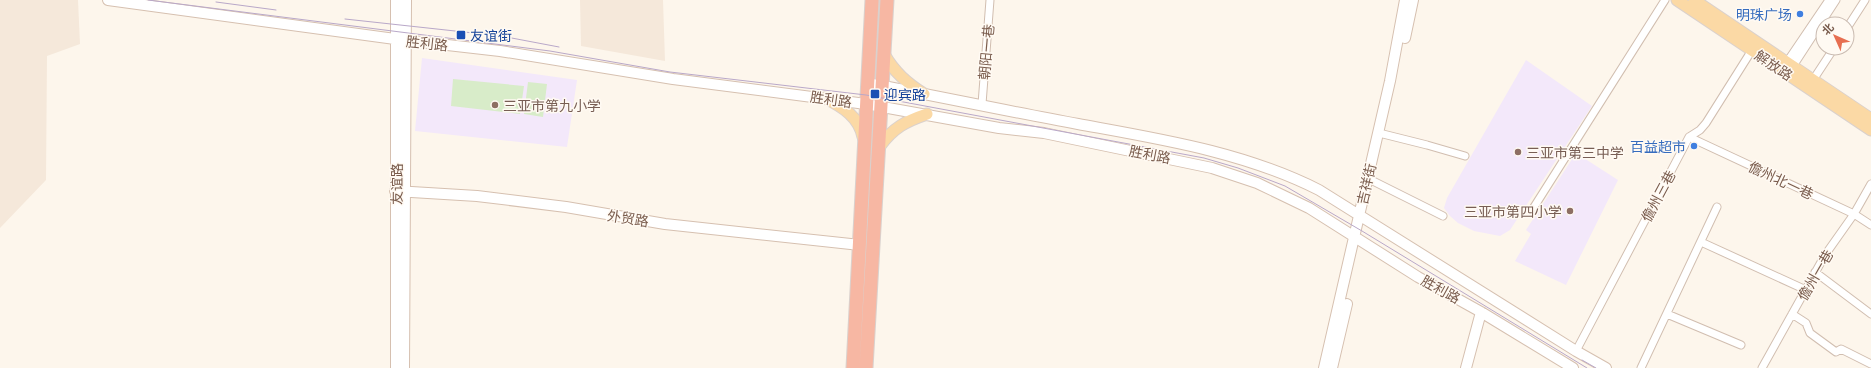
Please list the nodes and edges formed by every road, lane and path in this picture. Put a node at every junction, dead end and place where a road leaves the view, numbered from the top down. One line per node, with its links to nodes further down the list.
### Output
1 (108, 0): 16 (main road, 胜利路)
2 (396, 0): 16 (main road, 友谊路)
3 (406, 0): 16 (main road, 友谊路)
4 (872, 0): 22 (highway)
5 (887, 0): 18 (highway)
6 (990, 0): 27 (street, 朝阳一巷)
7 (1405, 0): 43 (main road, 吉祥街)
8 (1413, 0): 32 (main road, 吉祥街)
9 (1666, 0): 40 (street)
10 (1677, 0): 17 (main road, 解放路)
11 (1694, 0): 20 (main road, 解放路)
12 (1828, 0): 20 (street)
13 (1836, 0): 20 (street)
14 (1865, 0): 15 (street)
15 (1855, 16)
16 (400, 40): 25 (main road, 胜利路); 39 (main road, 友谊路)
17 (1752, 50): 31 (main road, 解放路); 33 (street, 儋州三巷)
18 (884, 54): 23 (highway); 24 (main road)
19 (1829, 56): 21 (street)
20 (1790, 64): 21 (main road, 解放路)
21 (1813, 80): 30 (main road, 解放路)
22 (867, 84): 23 (main road, 胜利路); 26 (highway)
23 (882, 86): 24 (main road, 胜利路); 28 (highway)
24 (924, 94): 27 (main road, 胜利路)
25 (825, 98): 26 (main road, 胜利路); 34 (main road)
26 (866, 104): 28 (main road, 胜利路); 34 (highway)
27 (982, 104): 43 (main road, 胜利路)
28 (881, 106): 29 (main road, 胜利路); 35 (highway)
29 (927, 114): 35 (main road); 46 (main road, 胜利路)
30 (1871, 119)
31 (1871, 130)
32 (1384, 134): 36 (street); 37 (main road, 吉祥街)
33 (1689, 137): 42 (street, 儋州北一巷); 56 (street, 儋州三巷)
34 (864, 141): 48 (highway)
35 (880, 146): 61 (highway)
36 (1465, 156)
37 (1373, 181): 43 (main road, 吉祥街); 44 (street)
38 (1871, 184): 42 (street, 儋州一巷)
39 (400, 190): 48 (main road, 外贸路); 58 (main road, 友谊路); 59 (main road, 友谊路)
40 (1534, 206)
41 (1718, 207): 47 (street)
42 (1854, 214): 45 (street, 儋州北一巷); 49 (street, 儋州一巷)
43 (1362, 216): 46 (main road, 吉祥街); 56 (main road, 胜利路)
44 (1443, 216)
45 (1871, 225)
46 (1357, 238): 51 (main road, 胜利路); 62 (main road, 吉祥街); 63 (main road, 吉祥街)
47 (1701, 242): 50 (street); 52 (street)
48 (860, 245): 60 (highway)
49 (1815, 272): 50 (street, 儋州一巷); 54 (street)
50 (1806, 290): 53 (street, 儋州一巷)
51 (1482, 312): 64 (main road); 65 (main road, 胜利路)
52 (1667, 314): 55 (street); 67 (street)
53 (1792, 314): 57 (street); 68 (street, 儋州一巷)
54 (1871, 314)
55 (1741, 345)
56 (1576, 351): 66 (main road, 胜利路)
57 (1871, 364)
58 (396, 368)
59 (404, 368)
60 (853, 368)
61 (866, 368)
62 (1324, 368)
63 (1332, 368)
64 (1466, 368)
65 (1573, 368)
66 (1606, 368)
67 (1641, 368)
68 (1762, 368)

